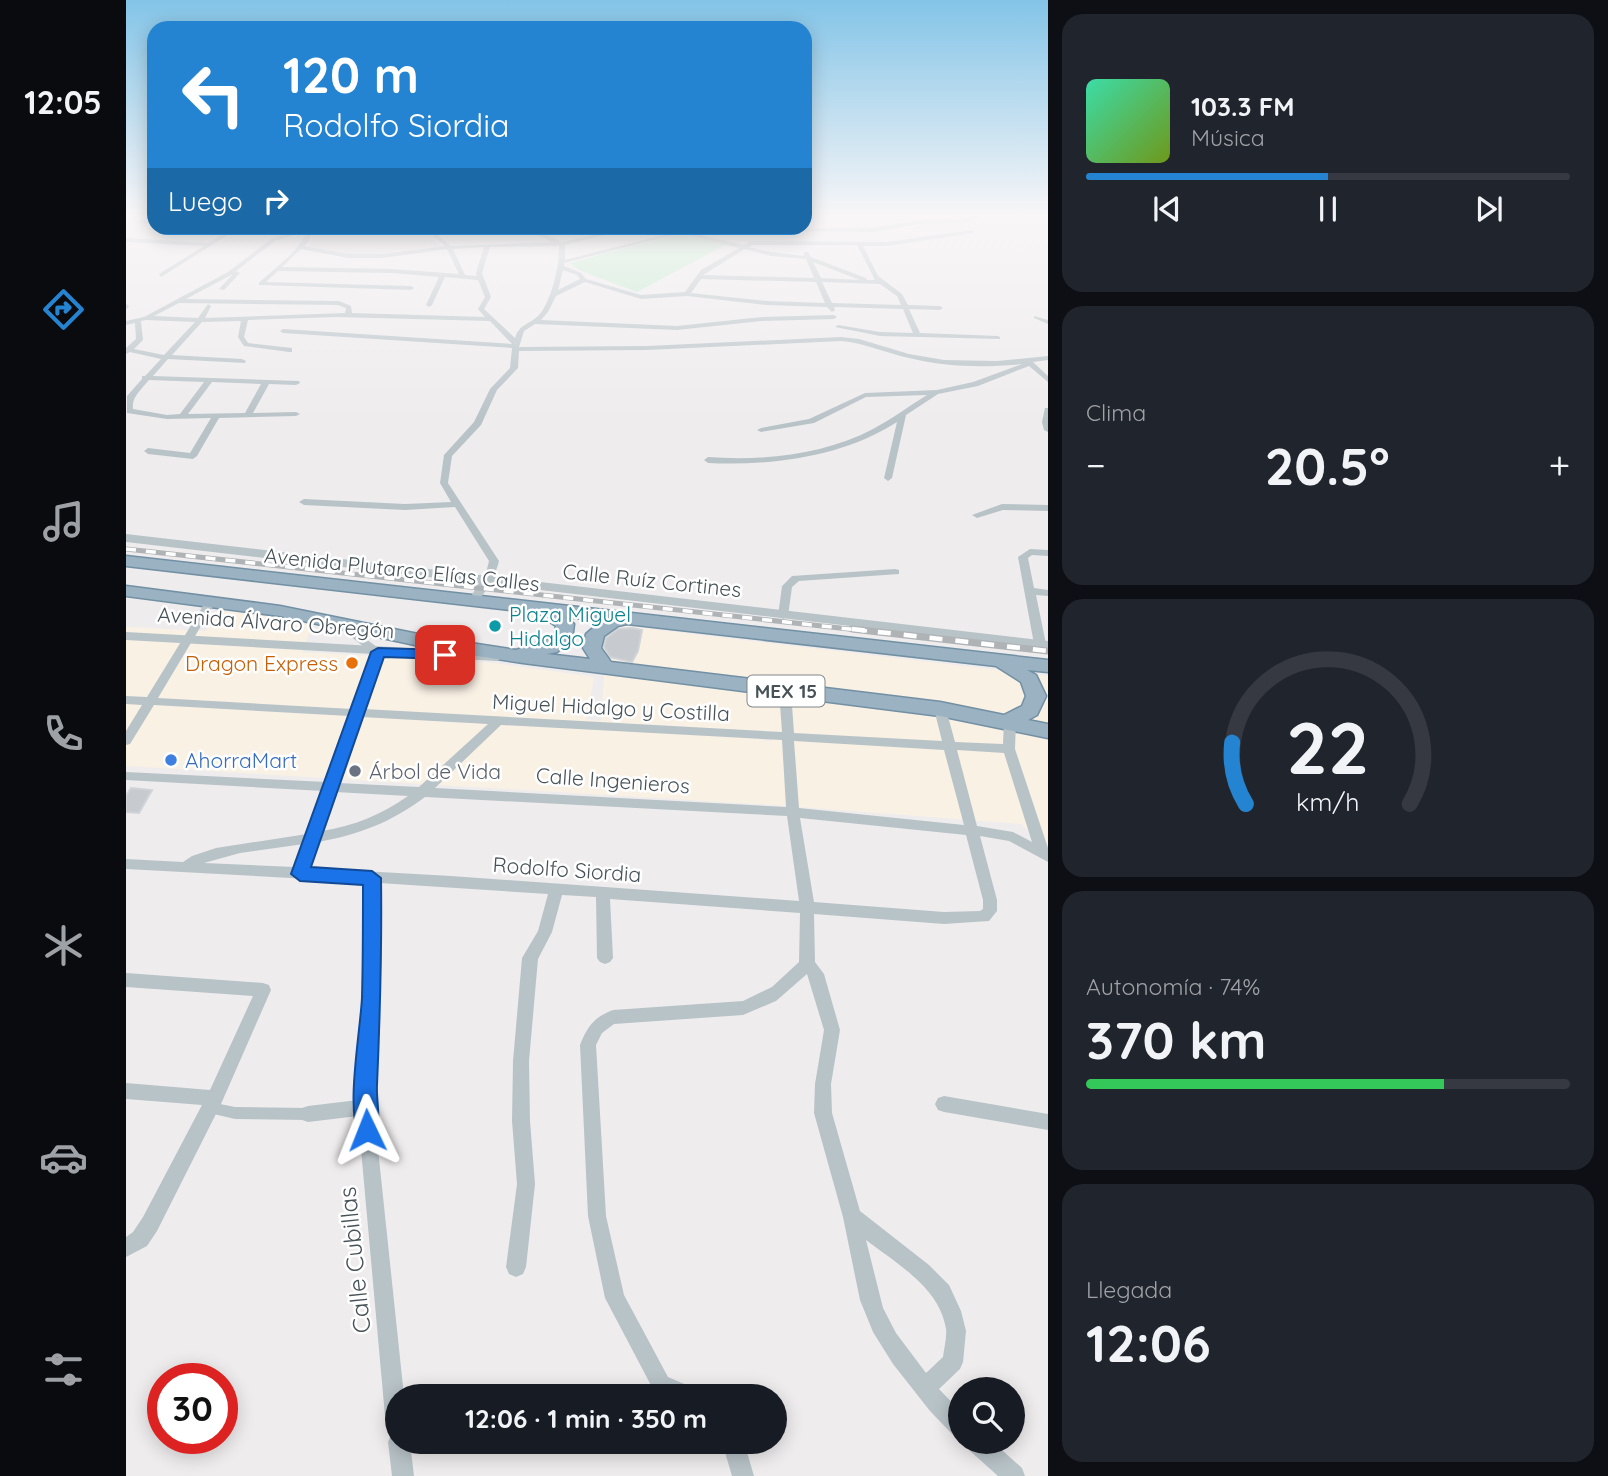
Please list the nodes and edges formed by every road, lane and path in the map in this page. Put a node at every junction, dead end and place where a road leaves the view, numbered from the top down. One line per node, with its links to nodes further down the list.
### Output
1 (209, 283): 18 (street)
2 (228, 283): 14 (street)
3 (262, 283): 15 (street)
4 (382, 283): 15 (street)
5 (439, 283): 19 (street)
6 (482, 283): 29 (street)
7 (556, 283): 17 (street)
8 (578, 283): 17 (street)
9 (593, 283): 16 (street)
10 (694, 283): 16 (street)
11 (820, 283): 20 (street)
12 (884, 283): 22 (street)
13 (411, 288): 15 (street)
14 (222, 289)
15 (376, 290)
16 (687, 294): 20 (street)
17 (551, 296): 31 (street)
18 (172, 301): 24 (street); 28 (street)
19 (429, 305)
20 (830, 305): 22 (street); 25 (street)
21 (208, 306): 30 (street)
22 (905, 307): 23 (street); 37 (street)
23 (940, 308)
24 (348, 315): 27 (street); 29 (street)
25 (834, 317): 31 (street); 34 (street)
26 (1036, 317): 32 (street)
27 (245, 318): 30 (street); 42 (street)
28 (142, 319): 30 (street); 33 (street); 43 (street)
29 (490, 319): 41 (street)
30 (200, 320): 44 (street)
31 (533, 322): 41 (street)
32 (1048, 322)
33 (127, 323)
34 (838, 327): 36 (street); 39 (street)
35 (283, 331): 41 (street)
36 (880, 334): 37 (street); 40 (street)
37 (917, 335): 38 (street)
38 (998, 338)
39 (841, 339): 40 (street); 41 (street)
40 (851, 339): 47 (street)
41 (516, 346): 66 (street)
42 (289, 350)
43 (128, 351): 44 (street)
44 (163, 357): 46 (street); 48 (street)
45 (1045, 360): 47 (street)
46 (242, 361)
47 (1030, 363): 50 (street); 53 (street)
48 (145, 378): 49 (street); 58 (street)
49 (210, 380): 51 (street); 58 (street)
50 (1048, 380)
51 (267, 381): 52 (street); 57 (street)
52 (296, 383)
53 (937, 392): 55 (street); 60 (street)
54 (1048, 410): 61 (street)
55 (903, 413): 63 (street); 64 (street)
56 (296, 414): 57 (street)
57 (248, 415): 59 (street)
58 (182, 417): 59 (street)
59 (216, 417): 62 (street)
60 (761, 430)
61 (1048, 430)
62 (148, 452)
63 (708, 460)
64 (888, 478)
65 (304, 502): 66 (street)
66 (457, 504): 74 (street)
67 (1048, 508): 68 (street)
68 (977, 515)
69 (126, 538): 74 (street, Calle Ruíz Cortines)
70 (1048, 553): 76 (street)
71 (129, 557): 78 (highway, Avenida Plutarco Elías Calles)
72 (895, 572): 82 (street)
73 (126, 582): 81 (highway)
74 (486, 582): 78 (street); 82 (street, Calle Ruíz Cortines)
75 (126, 591): 79 (highway, MEX 15)
76 (1029, 591): 77 (street); 88 (street)
77 (1048, 593)
78 (474, 600): 80 (highway, Avenida Plutarco Elías Calles)
79 (211, 601): 81 (highway, MEX 15); 87 (street)
80 (538, 607): 83 (highway, Avenida Plutarco Elías Calles); 86 (highway)
81 (280, 611): 84 (highway, MEX 15)
82 (783, 616): 88 (street, Calle Ruíz Cortines)
83 (630, 618): 91 (highway, Avenida Plutarco Elías Calles); 93 (highway)
84 (341, 624): 86 (highway, MEX 15); 89 (street)
85 (126, 636): 87 (street, Avenida Álvaro Obregón)
86 (398, 636): 90 (highway, MEX 15)
87 (190, 639): 89 (street, Avenida Álvaro Obregón); 97 (street)
88 (1044, 645)
89 (378, 652): 90 (street, Avenida Álvaro Obregón); 99 (street)
90 (523, 657): 93 (highway, Avenida Álvaro Obregón / MEX 15)
91 (993, 660): 92 (highway, Avenida Plutarco Elías Calles); 95 (highway)
92 (1048, 666)
93 (606, 668): 94 (highway, Avenida Álvaro Obregón / MEX 15)
94 (785, 691): 98 (highway, Avenida Álvaro Obregón / MEX 15); 103 (street)
95 (1042, 694): 101 (highway)
96 (126, 700): 97 (street, Miguel Hidalgo y Costilla)
97 (152, 701): 99 (street, Miguel Hidalgo y Costilla); 104 (street)
98 (940, 709): 101 (highway, Avenida Álvaro Obregón / MEX 15); 105 (street)
99 (357, 712): 100 (street, Miguel Hidalgo y Costilla); 108 (street)
100 (499, 720): 103 (street, Miguel Hidalgo y Costilla); 109 (street)
101 (1010, 721): 102 (highway, Avenida Álvaro Obregón / MEX 15); 106 (street)
102 (1048, 731)
103 (789, 736): 105 (street, Miguel Hidalgo y Costilla); 110 (street)
104 (126, 741)
105 (951, 747): 106 (street, Miguel Hidalgo y Costilla); 111 (street)
106 (1009, 749): 113 (street)
107 (126, 776): 108 (street, Calle Ingenieros)
108 (328, 788): 109 (street, Calle Ingenieros); 112 (street)
109 (426, 790): 110 (street, Calle Ingenieros); 112 (street)
110 (793, 812): 111 (street, Calle Ingenieros); 120 (street)
111 (973, 830): 113 (street, Calle Ingenieros); 120 (street, Rodolfo Siordia)
112 (311, 839): 115 (street); 116 (street)
113 (1045, 854)
114 (126, 864): 115 (street, Rodolfo Siordia)
115 (184, 868): 116 (street, Rodolfo Siordia)
116 (300, 874): 117 (street, Rodolfo Siordia)
117 (372, 878): 118 (street, Rodolfo Siordia); 127 (street, Calle Cubillas)
118 (556, 889): 119 (street, Rodolfo Siordia); 132 (street)
119 (603, 892): 120 (street, Rodolfo Siordia); 121 (street)
120 (807, 907): 122 (street)
121 (606, 958)
122 (807, 964): 130 (street); 134 (street)
123 (126, 980): 125 (street)
124 (126, 1091): 125 (street)
125 (213, 1103): 128 (street); 131 (street)
126 (944, 1104): 129 (street)
127 (366, 1107): 128 (street); 133 (street, Calle Cubillas)
128 (308, 1114)
129 (1048, 1122)
130 (852, 1217): 135 (street); 135 (street)
131 (126, 1248)
132 (516, 1267)
133 (393, 1384)
134 (661, 1384)
135 (926, 1387): 136 (street)
136 (948, 1412)
137 (400, 1454): 140 (street)
138 (737, 1454): 141 (street)
139 (990, 1454): 142 (street)
140 (403, 1476)
141 (743, 1476)
142 (1014, 1476)

